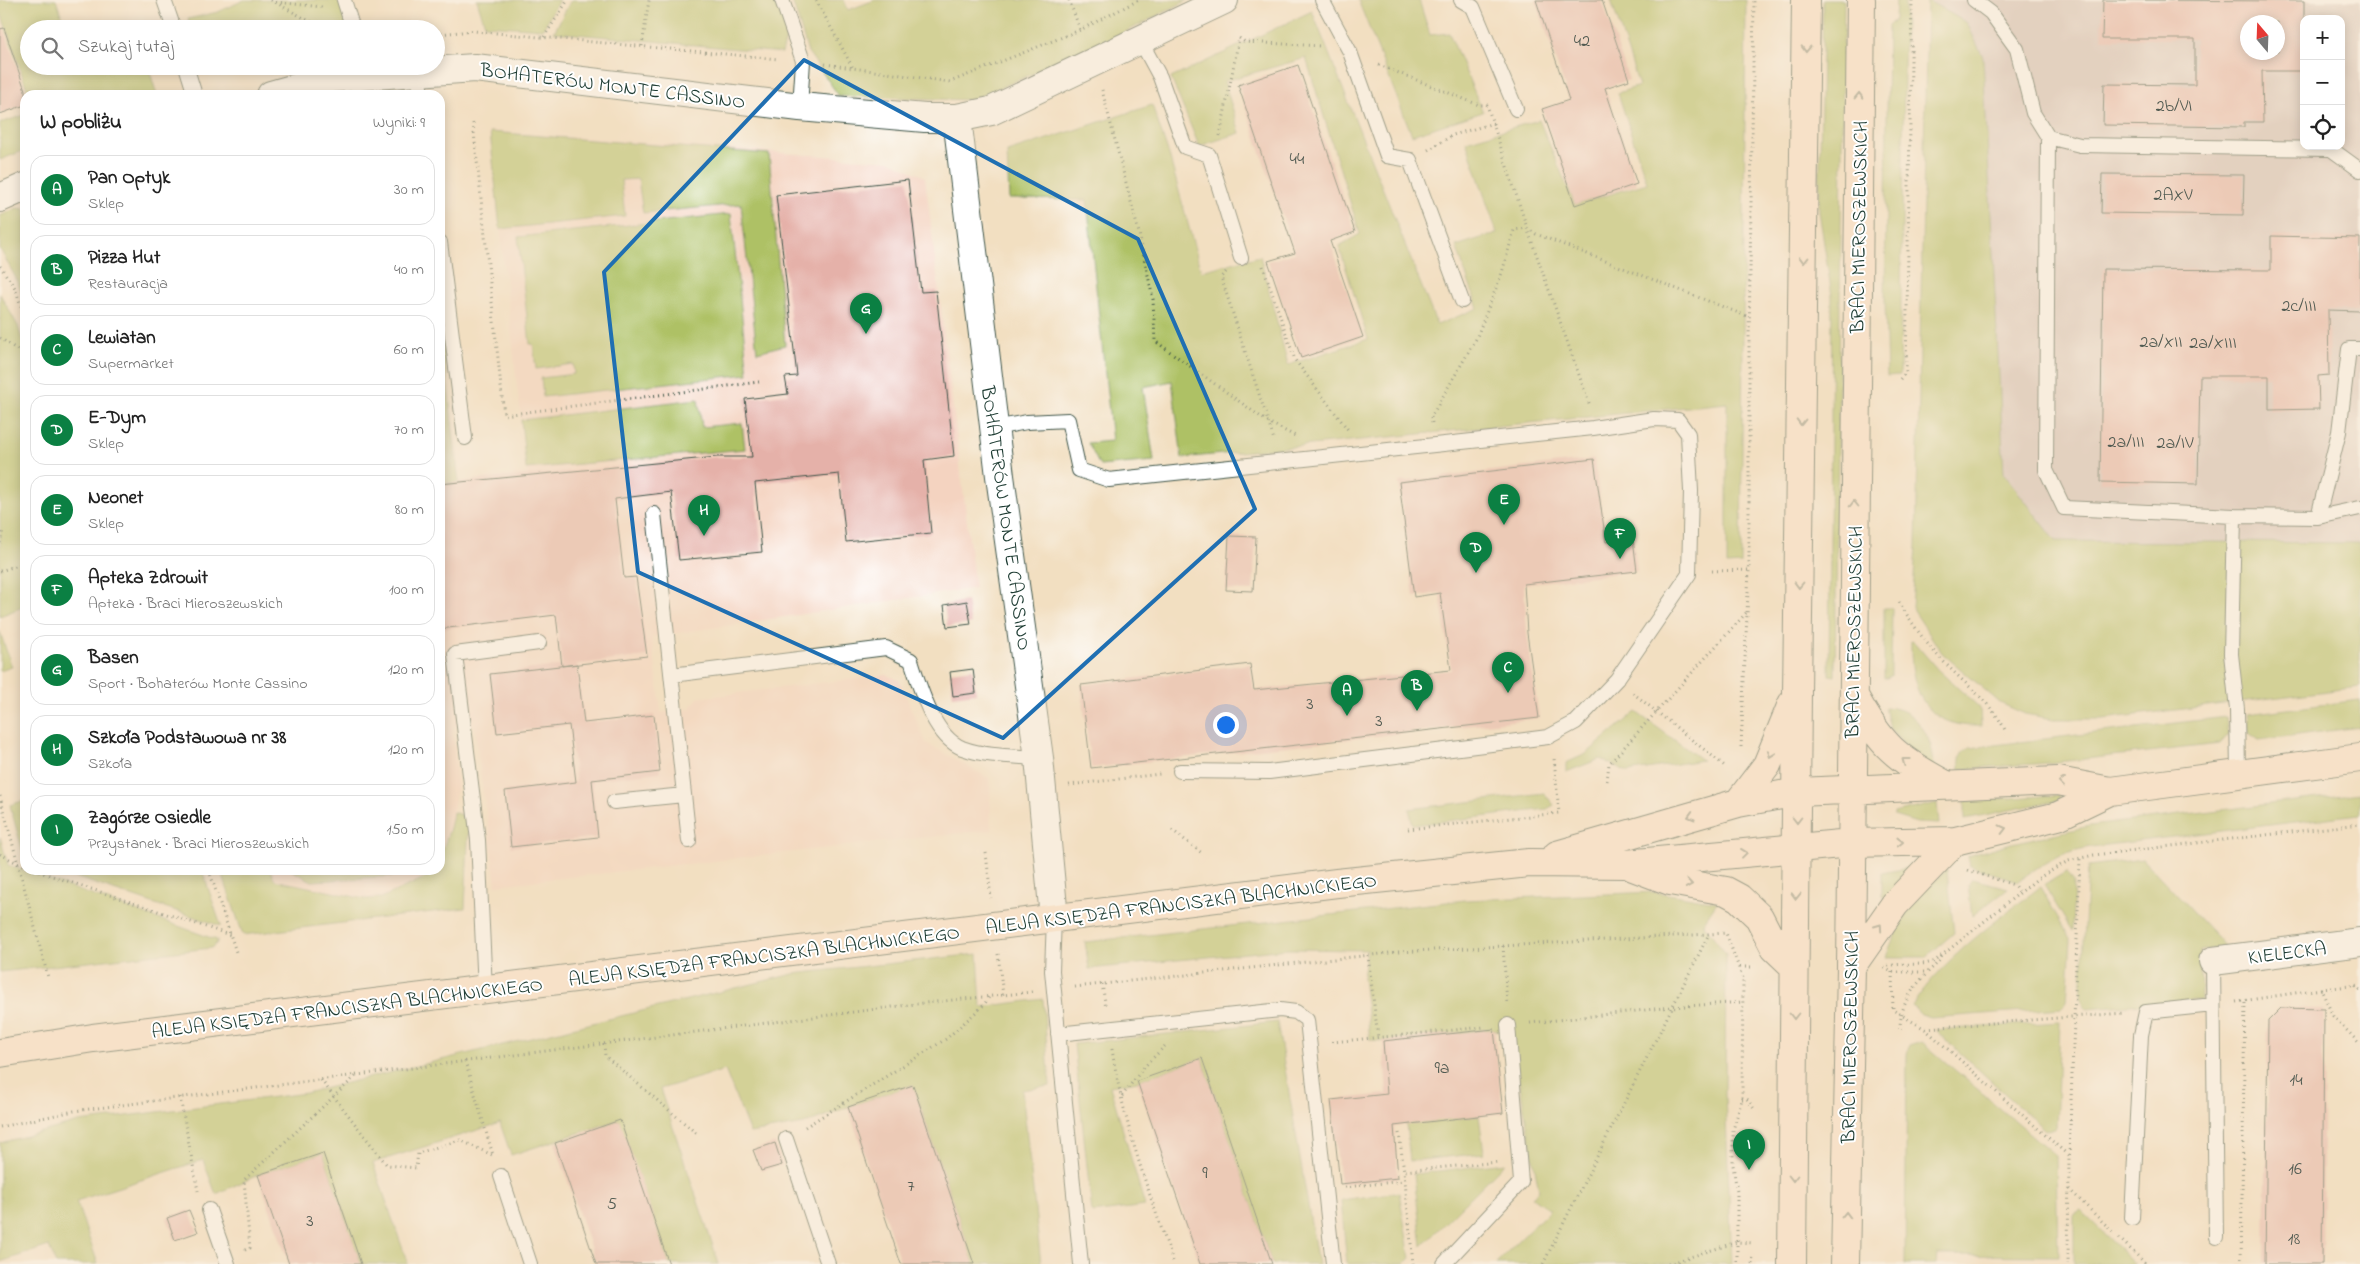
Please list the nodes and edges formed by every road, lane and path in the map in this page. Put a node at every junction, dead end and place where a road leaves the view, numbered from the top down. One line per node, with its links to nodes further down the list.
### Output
1 (164, 0): 18 (lane)
2 (271, 0): 15 (path)
3 (568, 0): 21 (path)
4 (649, 0): 23 (path)
5 (782, 0): 33 (lane)
6 (816, 0): 26 (path)
7 (1069, 0): 25 (path)
8 (1224, 0): 22 (street, BOHATERÓW MONTE CASSINO)
9 (1322, 0): 24 (lane)
10 (1461, 0): 34 (lane)
11 (1754, 0): 50 (path)
12 (1806, 0): 79 (street, one-way to 79)
13 (1912, 0): 54 (path)
14 (1974, 0): 38 (lane)
15 (276, 2): 16 (path); 19 (path)
16 (345, 4): 20 (lane)
17 (1864, 5): 80 (street, BRACI MIEROSZEWSKICH, one-way to 17)
18 (171, 20)
19 (308, 20)
20 (350, 20)
21 (544, 37)
22 (1140, 40): 25 (street, BOHATERÓW MONTE CASSINO); 39 (lane)
23 (642, 46)
24 (1350, 52): 37 (path); 39 (path); 40 (lane)
25 (1093, 64): 35 (street, BOHATERÓW MONTE CASSINO); 58 (path)
26 (853, 68)
27 (189, 75): 31 (lane)
28 (345, 75): 32 (street, BOHATERÓW MONTE CASSINO)
29 (383, 75): 30 (street, BOHATERÓW MONTE CASSINO)
30 (420, 83): 33 (street, BOHATERÓW MONTE CASSINO)
31 (193, 90)
32 (289, 90)
33 (800, 107): 35 (street, BOHATERÓW MONTE CASSINO)
34 (1516, 108): 37 (path)
35 (957, 118): 59 (street, BOHATERÓW MONTE CASSINO)
36 (473, 123): 55 (path)
37 (1493, 123): 40 (path); 44 (path)
38 (2048, 137): 41 (lane); 66 (lane)
39 (1208, 155): 45 (lane)
40 (1410, 160): 48 (lane)
41 (2360, 170)
42 (20, 189): 43 (street)
43 (0, 198)
44 (1526, 228): 50 (path); 56 (path); 57 (path)
45 (1241, 258): 58 (path); 61 (path)
46 (0, 266): 49 (path)
47 (445, 281): 60 (lane)
48 (1462, 300)
49 (20, 303)
50 (1749, 317): 72 (path)
51 (0, 338): 53 (path)
52 (2360, 349): 67 (lane)
53 (20, 352)
54 (1900, 378)
55 (759, 382)
56 (1591, 410)
57 (1431, 417)
58 (1268, 422): 62 (path); 63 (path)
59 (994, 428): 63 (lane); 85 (street, BOHATERÓW MONTE CASSINO)
60 (465, 438)
61 (1354, 438)
62 (1310, 458): 63 (lane); 88 (lane)
63 (1278, 461)
64 (2360, 508): 67 (lane)
65 (654, 514): 77 (lane)
66 (2234, 516): 67 (lane); 89 (lane)
67 (2318, 517)
68 (3, 530): 69 (path)
69 (0, 543)
70 (20, 564): 73 (path)
71 (1723, 570): 72 (path)
72 (1749, 570): 75 (path)
73 (0, 571)
74 (1899, 602): 82 (path)
75 (1747, 611): 81 (path); 84 (path)
76 (539, 643): 139 (lane)
77 (672, 675): 85 (lane); 96 (lane)
78 (1632, 692): 81 (path)
79 (1797, 693): 95 (street); 99 (street, one-way to 99)
80 (1852, 693): 92 (street, one-way to 80); 93 (street, BRACI MIEROSZEWSKICH)
81 (1657, 713): 87 (path); 90 (path)
82 (2006, 732)
83 (1554, 752): 102 (path)
84 (1740, 754)
85 (1039, 758): 121 (street, BOHATERÓW MONTE CASSINO)
86 (2360, 758): 89 (street, ALEJA KSIĘDZA FRANCISZKA BLACHNICKIEGO)
87 (1726, 768)
88 (1180, 771): 91 (path)
89 (2238, 773): 94 (street, ALEJA KSIĘDZA FRANCISZKA BLACHNICKIEGO)
90 (1607, 781)
91 (1066, 785)
92 (1948, 785): 93 (street, ALEJA KSIĘDZA FRANCISZKA BLACHNICKIEGO); 94 (street, ALEJA KSIĘDZA FRANCISZKA BLACHNICKIEGO, one-way to 92)
93 (1852, 788): 95 (street, ALEJA KSIĘDZA FRANCISZKA BLACHNICKIEGO); 106 (street, BRACI MIEROSZEWSKICH)
94 (2110, 791): 105 (street, ALEJA KSIĘDZA FRANCISZKA BLACHNICKIEGO, one-way to 94)
95 (1797, 792): 99 (street, ALEJA KSIĘDZA FRANCISZKA BLACHNICKIEGO); 107 (street, one-way to 107)
96 (684, 794): 98 (lane); 104 (lane)
97 (0, 796): 100 (path)
98 (614, 802)
99 (1738, 803): 111 (street, ALEJA KSIĘDZA FRANCISZKA BLACHNICKIEGO, one-way to 111)
100 (1, 806): 112 (path)
101 (2360, 824): 110 (path)
102 (1408, 829)
103 (1172, 830): 109 (path)
104 (689, 841)
105 (1955, 841): 106 (street, ALEJA KSIĘDZA FRANCISZKA BLACHNICKIEGO, one-way to 105); 131 (street, one-way to 105)
106 (1851, 843): 107 (street, ALEJA KSIĘDZA FRANCISZKA BLACHNICKIEGO); 131 (street, BRACI MIEROSZEWSKICH)
107 (1797, 847): 113 (street, ALEJA KSIĘDZA FRANCISZKA BLACHNICKIEGO, one-way to 107); 130 (street, one-way to 130)
108 (0, 854): 112 (path)
109 (1203, 854)
110 (2080, 858): 120 (path); 149 (path)
111 (1529, 863): 113 (street, ALEJA KSIĘDZA FRANCISZKA BLACHNICKIEGO); 121 (street, ALEJA KSIĘDZA FRANCISZKA BLACHNICKIEGO)
112 (17, 864): 114 (path); 116 (path)
113 (1626, 864): 130 (street, one-way to 130)
114 (20, 865)
115 (1968, 870): 120 (path)
116 (20, 875)
117 (20, 875): 134 (path)
118 (49, 875): 123 (path)
119 (211, 875): 123 (path)
120 (2019, 892): 128 (path)
121 (1054, 918): 138 (lane); 139 (street, ALEJA KSIĘDZA FRANCISZKA BLACHNICKIEGO)
122 (1709, 934): 125 (path); 144 (path); 146 (path)
123 (230, 935): 126 (path)
124 (2360, 942): 129 (street, KIELECKA)
125 (1503, 946): 127 (path); 151 (path)
126 (236, 952)
127 (1368, 955): 135 (path); 156 (path)
128 (1943, 955): 132 (path); 133 (path)
129 (2213, 961): 145 (lane)
130 (1795, 967): 199 (street, one-way to 199)
131 (1851, 967): 200 (street, BRACI MIEROSZEWSKICH, one-way to 131)
132 (1883, 967)
133 (1928, 972): 148 (path); 148 (path)
134 (48, 977)
135 (1102, 984): 138 (path); 153 (path)
136 (2354, 985): 137 (path); 140 (path); 141 (path)
137 (2360, 985)
138 (1053, 989): 142 (path); 155 (lane)
139 (485, 990): 160 (street, ALEJA KSIĘDZA FRANCISZKA BLACHNICKIEGO)
140 (2321, 990): 143 (path); 159 (path)
141 (2360, 990)
142 (989, 997): 157 (path); 172 (path)
143 (2245, 1001): 145 (path); 203 (path)
144 (1744, 1002): 146 (path); 167 (path)
145 (2213, 1006): 147 (lane); 183 (lane)
146 (1672, 1007): 151 (path); 195 (path)
147 (2146, 1012): 149 (path); 182 (lane)
148 (1900, 1014): 152 (path); 154 (path)
149 (2074, 1016): 152 (path); 174 (path)
150 (1190, 1020): 153 (lane); 158 (lane); 164 (path)
151 (1508, 1025): 156 (path); 175 (lane)
152 (1926, 1028): 174 (path)
153 (1109, 1029): 155 (lane); 164 (path)
154 (1900, 1029)
155 (1058, 1034): 190 (lane)
156 (1378, 1038): 158 (path)
157 (604, 1044): 161 (path); 170 (path)
158 (1310, 1044): 180 (lane)
159 (2360, 1044)
160 (0, 1054)
161 (465, 1061): 162 (path); 173 (path)
162 (358, 1075): 163 (path); 166 (path)
163 (320, 1080): 165 (path); 166 (path)
164 (1121, 1096): 191 (path)
165 (180, 1097): 169 (path); 181 (path)
166 (334, 1097): 173 (path); 187 (path)
167 (1742, 1099): 168 (path); 184 (path)
168 (1755, 1110)
169 (0, 1127)
170 (696, 1133)
171 (1399, 1133): 176 (path)
172 (786, 1140): 189 (lane)
173 (493, 1155): 177 (path)
174 (2069, 1156): 179 (path)
175 (1520, 1160): 176 (path); 194 (lane)
176 (1404, 1171): 178 (path)
177 (501, 1176): 188 (lane)
178 (1404, 1180): 180 (path); 193 (path)
179 (2069, 1188): 201 (path); 202 (path)
180 (1325, 1189): 192 (lane)
181 (209, 1210): 187 (lane)
182 (2132, 1218)
183 (2216, 1237)
184 (1737, 1242): 185 (path); 196 (path); 197 (path)
185 (1753, 1243)
186 (1753, 1257): 198 (path)
187 (227, 1261)
188 (530, 1264)
189 (828, 1264)
190 (1081, 1264)
191 (1174, 1264)
192 (1333, 1264)
193 (1413, 1264)
194 (1444, 1264)
195 (1543, 1264)
196 (1668, 1264)
197 (1737, 1264)
198 (1752, 1264)
199 (1792, 1264)
200 (1845, 1264)
201 (2068, 1264)
202 (2146, 1264)
203 (2241, 1264)

